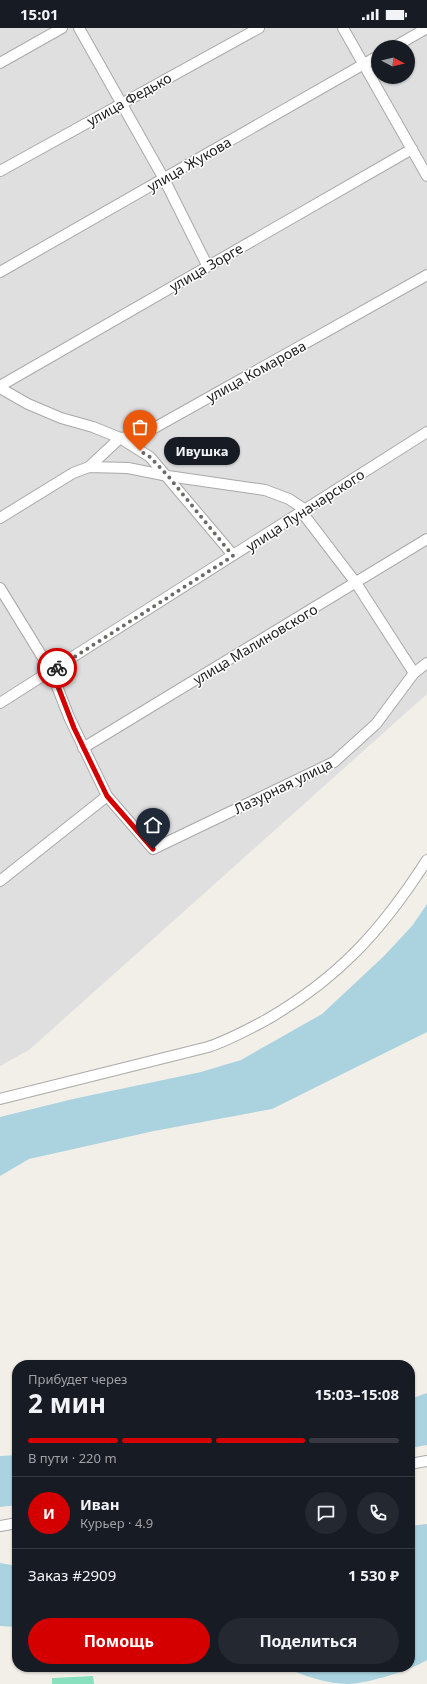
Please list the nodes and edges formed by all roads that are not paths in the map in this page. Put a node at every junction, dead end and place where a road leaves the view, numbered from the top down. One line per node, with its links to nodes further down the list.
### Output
1 (62, 28): 8 (street)
2 (79, 28): 10 (street)
3 (259, 28): 10 (street, улица Федько)
4 (342, 28): 9 (street)
5 (427, 28): 6 (street)
6 (406, 40)
7 (371, 60): 9 (street, улица Жукова)
8 (0, 63)
9 (363, 64): 11 (street); 14 (street, улица Жукова)
10 (122, 104): 12 (street, улица Федько); 14 (street)
11 (412, 149): 13 (street); 15 (street, улица Зорге)
12 (0, 171)
13 (427, 176)
14 (164, 179): 15 (street); 16 (street, улица Жукова)
15 (208, 265): 18 (street, улица Зорге)
16 (0, 272)
17 (427, 275): 20 (street, улица Комарова)
18 (0, 387): 20 (street)
19 (427, 432): 23 (street, улица Луначарского)
20 (120, 438): 21 (street); 22 (street)
21 (89, 468): 22 (street); 24 (street)
22 (168, 476): 23 (street); 26 (street)
23 (302, 510): 26 (street, улица Луначарского); 27 (street)
24 (0, 518)
25 (427, 539): 27 (street, улица Малиновского)
26 (233, 556): 30 (street, улица Луначарского)
27 (356, 583): 31 (street); 33 (street, улица Малиновского)
28 (0, 588): 30 (street)
29 (427, 663): 31 (street, Лазурная улица)
30 (52, 671): 32 (street, улица Луначарского); 33 (street)
31 (414, 673): 34 (street, Лазурная улица)
32 (0, 703)
33 (83, 748): 34 (street)
34 (107, 796): 36 (street)
35 (427, 860): 37 (street)
36 (0, 881)
37 (0, 1099)
38 (427, 1461): 39 (street)
39 (415, 1463)
40 (12, 1524): 41 (street)
41 (0, 1526)

